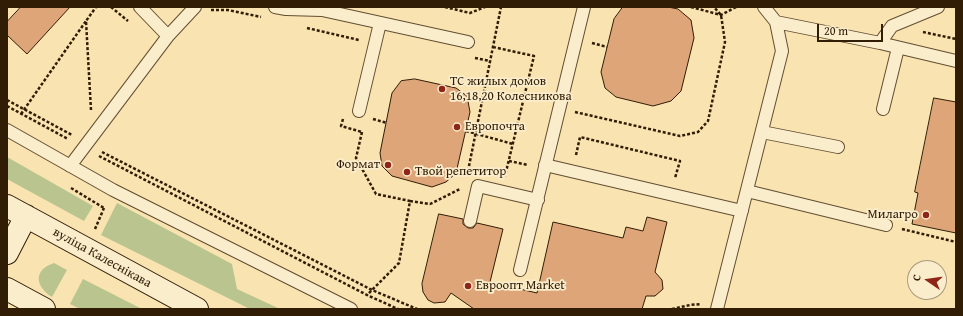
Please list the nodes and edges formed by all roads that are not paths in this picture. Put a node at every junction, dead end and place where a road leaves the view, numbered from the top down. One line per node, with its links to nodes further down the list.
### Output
1 (140, 7): 9 (lane)
2 (275, 7): 8 (lane)
3 (584, 7): 19 (lane)
4 (764, 7): 7 (lane)
5 (938, 7): 11 (lane)
6 (200, 9): 9 (lane)
7 (776, 22): 11 (lane); 17 (lane)
8 (380, 23): 10 (lane); 15 (lane)
9 (168, 36): 20 (lane)
10 (468, 42)
11 (880, 43): 12 (lane)
12 (898, 48): 13 (lane); 14 (lane)
13 (956, 61)
14 (884, 109)
15 (359, 110)
16 (7, 130): 20 (lane)
17 (762, 132): 18 (lane); 21 (lane)
18 (838, 147)
19 (545, 165): 22 (lane); 24 (lane)
20 (70, 166): 34 (lane)
21 (747, 191): 24 (lane); 27 (lane)
22 (538, 200): 26 (lane); 29 (lane)
23 (7, 206): 25 (main road, вуліца Калеснікава)
24 (742, 211): 31 (lane)
25 (26, 216): 28 (main road); 33 (main road, вуліца Калеснікава)
26 (470, 221)
27 (886, 225)
28 (7, 253)
29 (520, 270)
30 (7, 289): 32 (main road)
31 (718, 307)
32 (44, 309)
33 (197, 309)
34 (351, 309)

